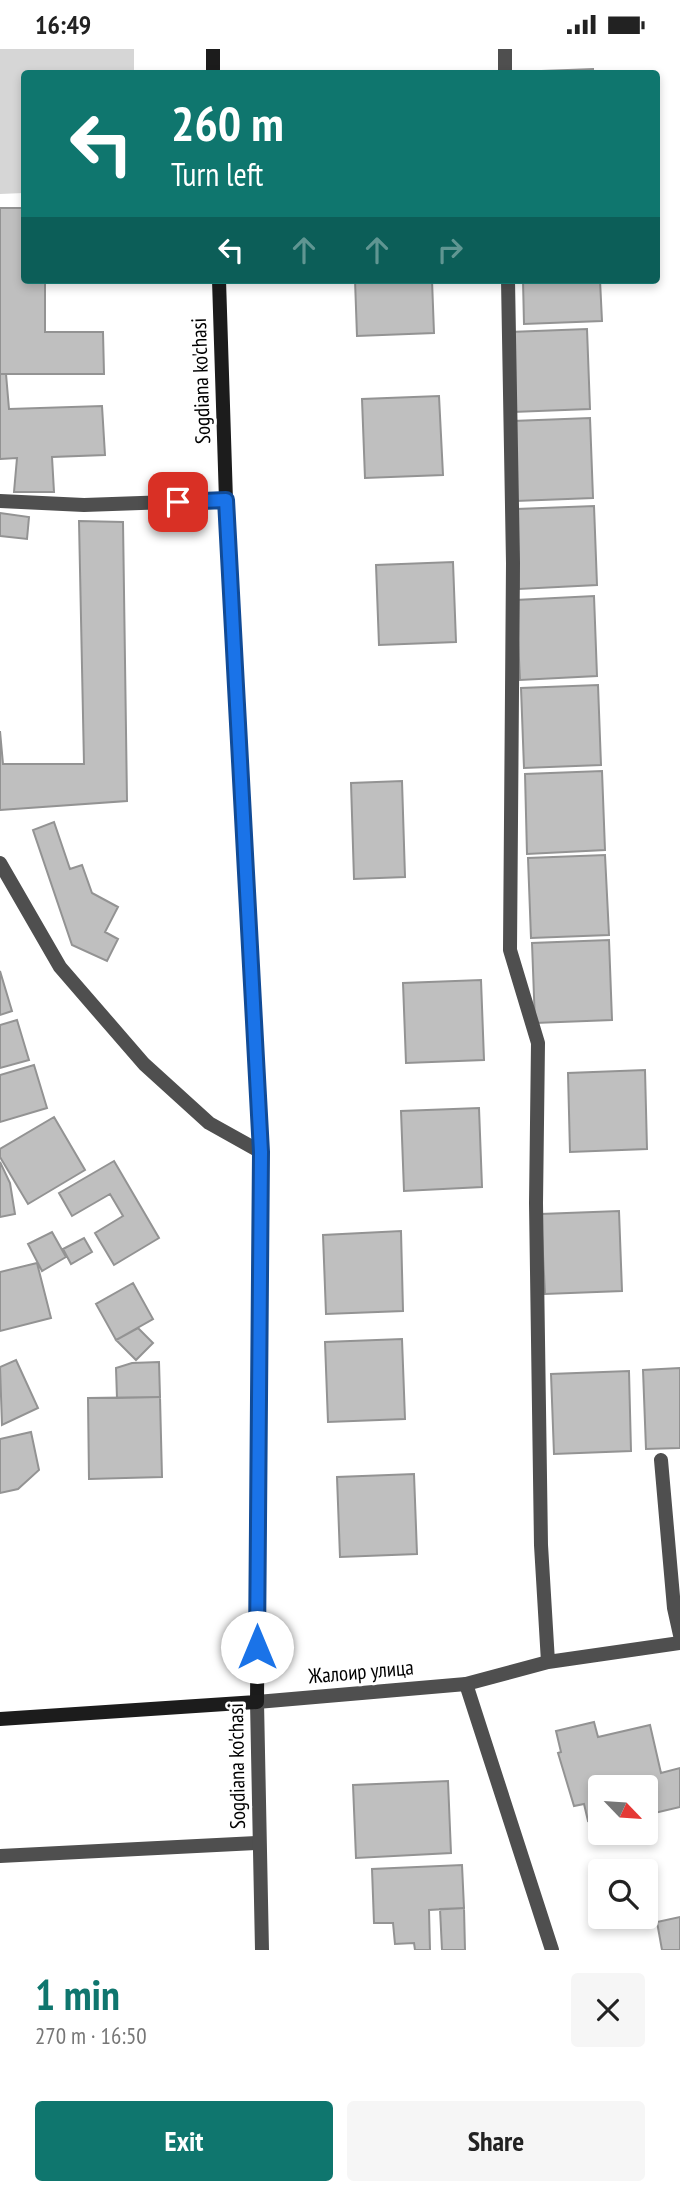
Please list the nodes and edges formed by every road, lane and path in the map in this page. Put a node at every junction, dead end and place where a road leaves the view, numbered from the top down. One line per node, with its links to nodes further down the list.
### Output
1 (213, 49): 3 (street)
2 (505, 49): 4 (street)
3 (214, 70)
4 (505, 70)
5 (219, 284): 7 (street, Sogdiana ko'chasi)
6 (508, 284): 14 (street)
7 (226, 500): 8 (street); 10 (street, Sogdiana ko'chasi)
8 (0, 501)
9 (0, 863): 10 (street)
10 (261, 1152): 16 (street, Sogdiana ko'chasi)
11 (661, 1460): 12 (street)
12 (680, 1635)
13 (680, 1643): 14 (street, Жалоир улица)
14 (548, 1662): 15 (street, Жалоир улица)
15 (466, 1683): 16 (street, Жалоир улица); 21 (street)
16 (257, 1702): 17 (street, Жалоир улица); 18 (street, Sogdiana ko'chasi)
17 (0, 1719)
18 (258, 1843): 19 (street); 20 (street, Sogdiana ko'chasi)
19 (0, 1856)
20 (262, 1950)
21 (552, 1950)

